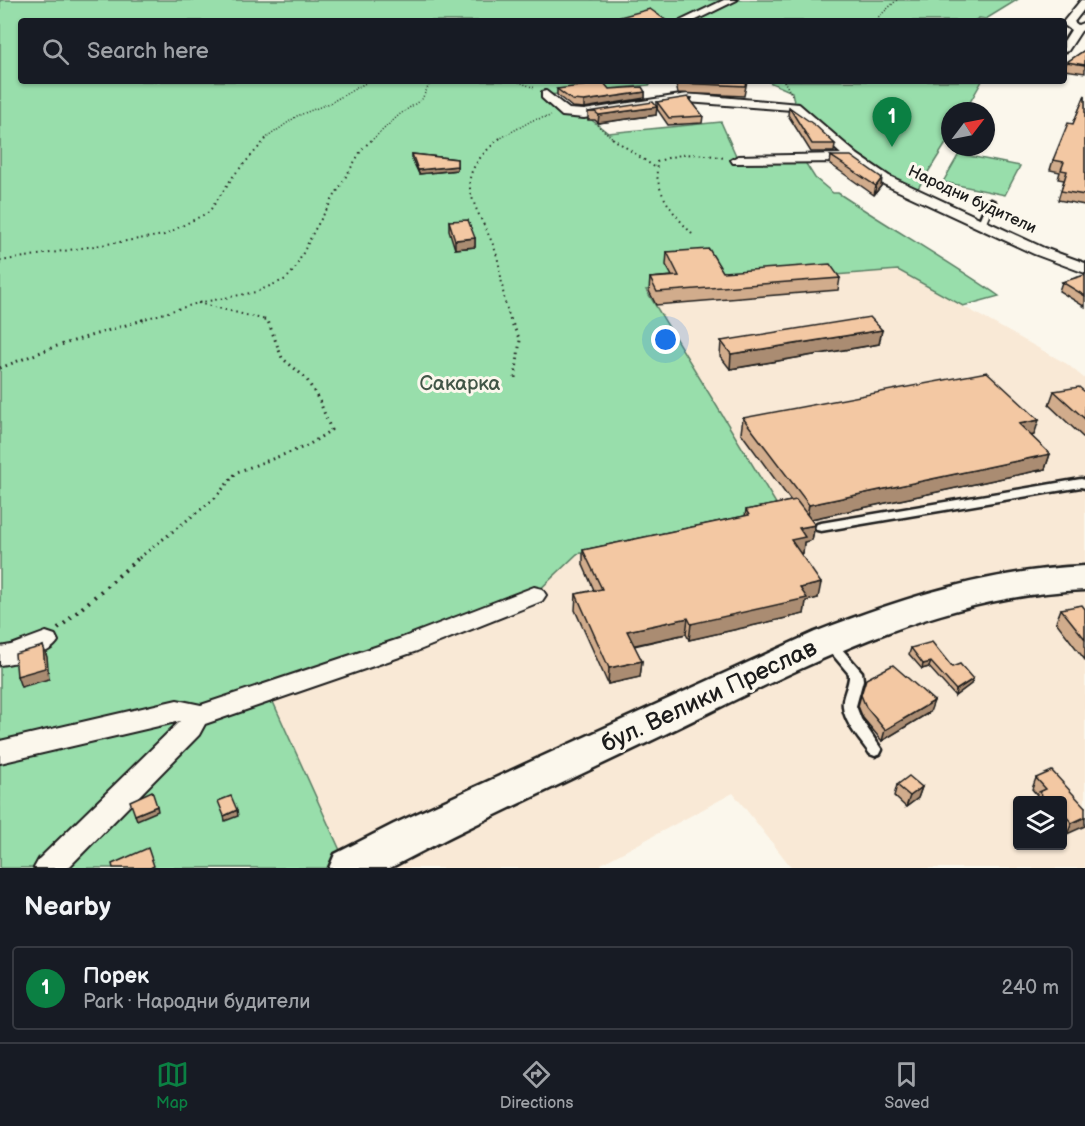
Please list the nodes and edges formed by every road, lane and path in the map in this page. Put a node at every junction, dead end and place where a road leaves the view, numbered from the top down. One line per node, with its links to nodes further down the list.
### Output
1 (732, 0): 4 (street)
2 (897, 0): 5 (path)
3 (1085, 1): 6 (street)
4 (692, 18)
5 (879, 18)
6 (1081, 27): 7 (street)
7 (1067, 45)
8 (364, 84): 20 (path)
9 (430, 84): 22 (path)
10 (524, 84): 11 (path)
11 (546, 95): 12 (street)
12 (584, 114): 14 (street, Народни будители); 16 (path)
13 (533, 120): 24 (path)
14 (854, 158): 15 (street); 18 (street, Народни будители)
15 (738, 160): 16 (path)
16 (656, 168): 19 (path)
17 (991, 202): 18 (lane)
18 (981, 225): 21 (street, Народни будители)
19 (692, 234)
20 (0, 261)
21 (1085, 268)
22 (198, 303): 23 (path); 29 (path)
23 (0, 368)
24 (515, 378)
25 (1085, 484): 26 (lane)
26 (822, 527)
27 (1085, 578): 30 (main road, бул. Велики Преслав)
28 (534, 595): 32 (street)
29 (46, 640): 31 (street)
30 (827, 641): 33 (lane); 36 (main road, бул. Велики Преслав)
31 (0, 656)
32 (195, 717): 34 (street); 35 (street)
33 (875, 750)
34 (0, 752)
35 (49, 868)
36 (350, 868)

